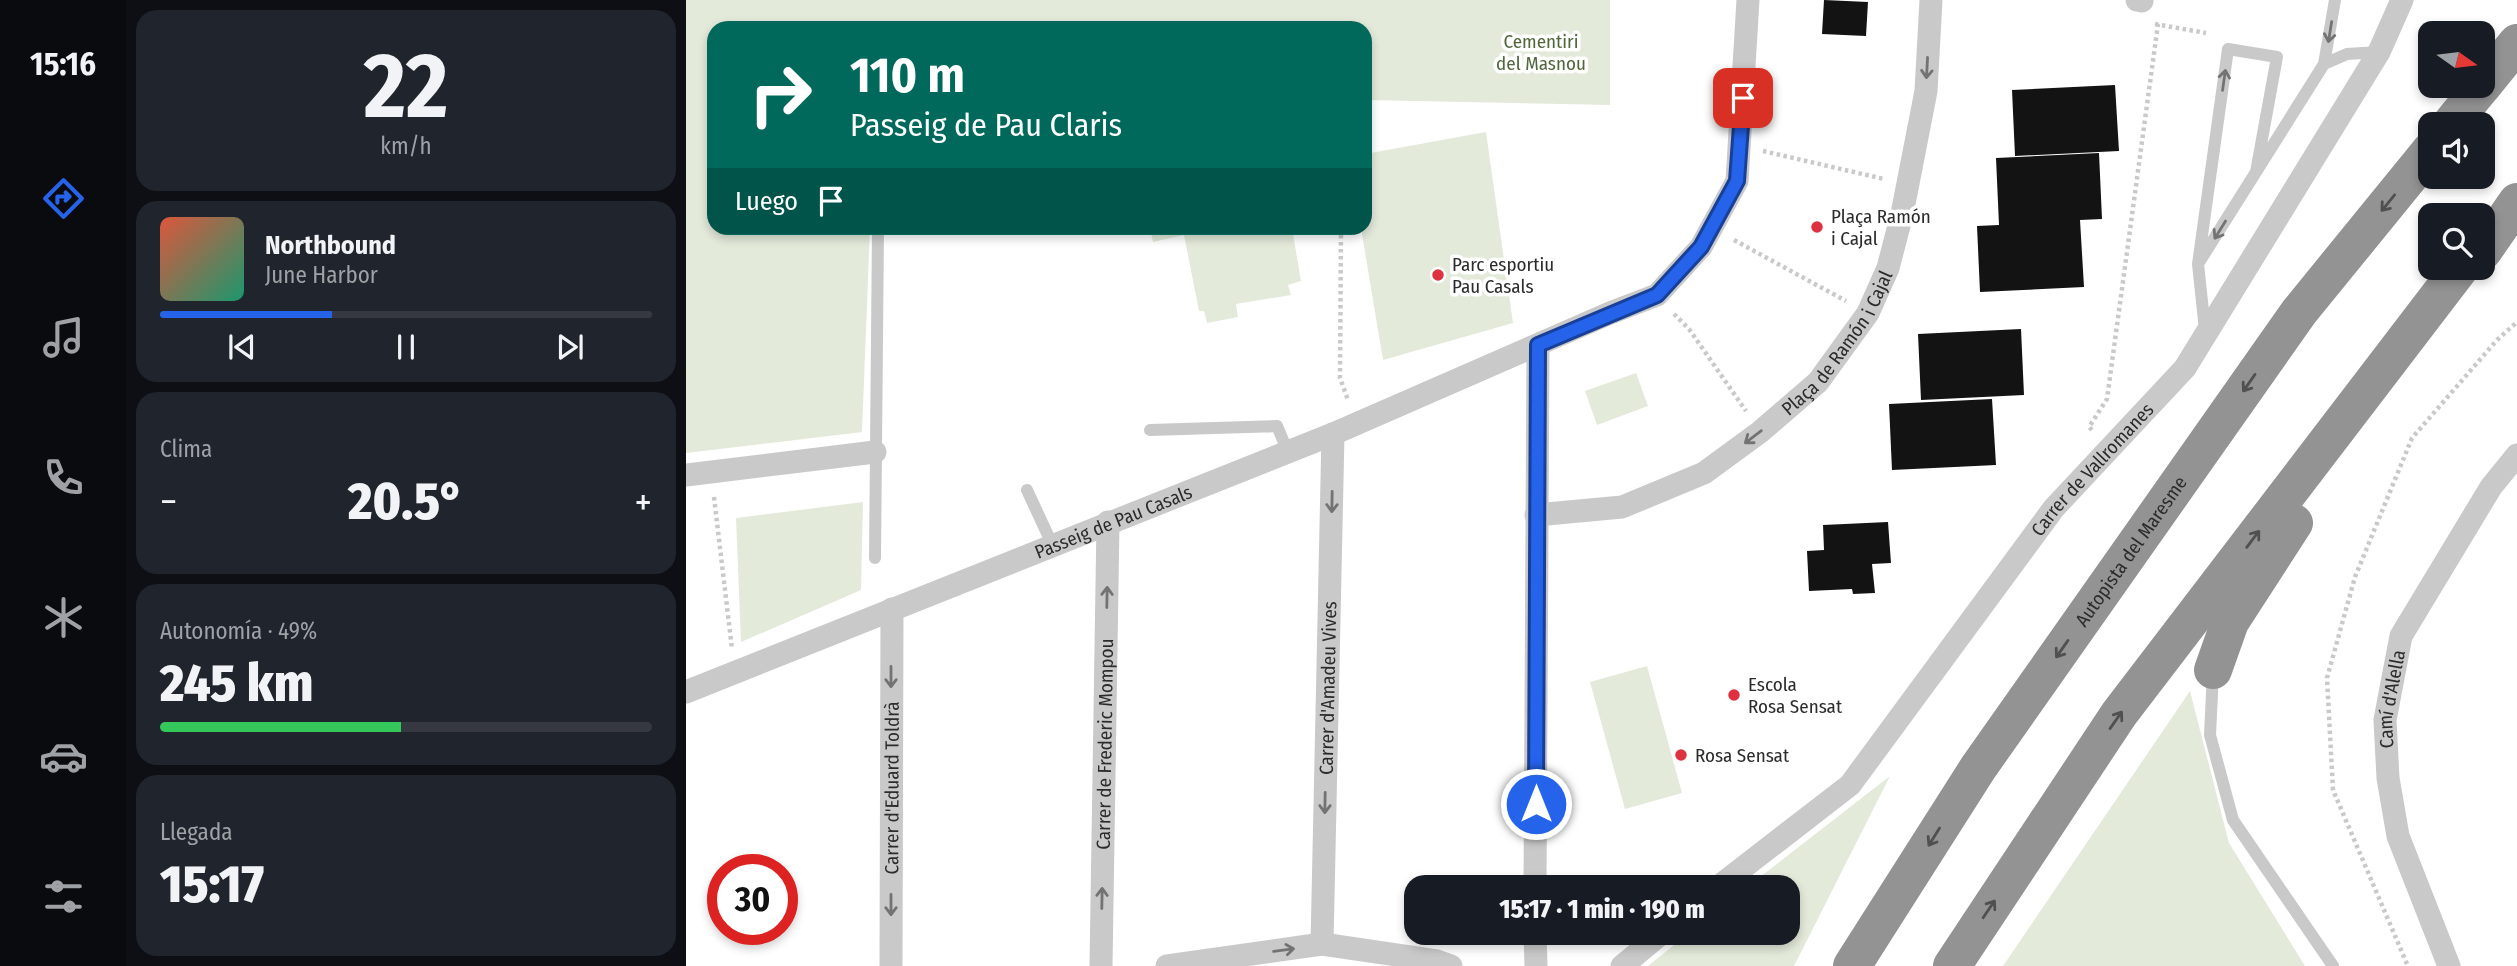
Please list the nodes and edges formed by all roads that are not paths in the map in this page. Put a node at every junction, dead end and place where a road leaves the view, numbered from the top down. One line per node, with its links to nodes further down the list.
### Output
1 (1748, 0): 22 (street, Passeig de Pau Casals)
2 (1931, 0): 30 (street, Plaça de Ramón i Cajal, one-way to 30)
3 (2335, 0): 7 (lane, one-way to 7)
4 (2403, 0): 6 (street, Carrer de Vallromanes)
5 (2517, 43): 8 (highway)
6 (2379, 52): 7 (lane); 21 (street, Carrer de Vallromanes)
7 (2324, 64): 12 (lane)
8 (2496, 69)
9 (2472, 98): 10 (highway)
10 (2461, 112)
11 (2418, 166): 48 (highway, Autopista del Maresme, one-way to 48)
12 (2256, 172): 18 (lane, one-way to 18); 18 (lane, one-way to 12)
13 (2517, 193): 15 (highway)
14 (2517, 202): 16 (highway)
15 (2495, 221)
16 (2495, 234)
17 (878, 235): 25 (lane)
18 (2198, 264): 21 (lane)
19 (2451, 280): 49 (highway, one-way to 19)
20 (2463, 280): 35 (highway)
21 (2206, 335): 38 (street, Carrer de Vallromanes)
22 (1538, 345): 24 (street, Passeig de Pau Casals); 30 (street)
23 (1150, 430): 26 (lane)
24 (1333, 434): 26 (street, Passeig de Pau Casals); 39 (street, Carrer d'Amadeu Vives, one-way to 39)
25 (875, 452): 28 (street); 33 (lane)
26 (1288, 452): 31 (street, Passeig de Pau Casals)
27 (2517, 455): 51 (street, Camí d'Alella)
28 (686, 475)
29 (1027, 490): 32 (lane)
30 (1536, 515): 37 (street)
31 (1108, 522): 32 (street, Passeig de Pau Casals); 43 (street, Carrer de Frederic Mompou, one-way to 31)
32 (1052, 544): 34 (street, Passeig de Pau Casals)
33 (875, 558)
34 (892, 609): 36 (street, Passeig de Pau Casals); 42 (street, Carrer d'Eduard Toldrà, one-way to 42)
35 (2213, 670): 50 (lane)
36 (686, 692)
37 (1535, 875)
38 (1733, 875)
39 (1322, 944): 44 (street, one-way to 39); 45 (street)
40 (1535, 945): 46 (street)
41 (1647, 945): 47 (street)
42 (891, 966)
43 (1101, 966)
44 (1167, 966)
45 (1451, 966)
46 (1536, 966)
47 (1622, 966)
48 (1852, 966)
49 (1952, 966)
50 (2333, 966)
51 (2449, 966)

